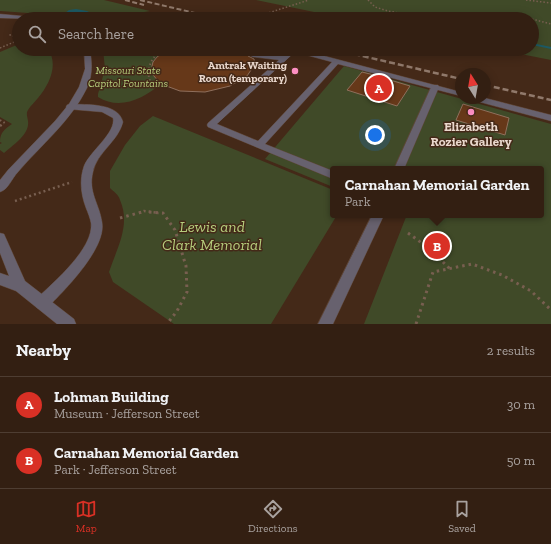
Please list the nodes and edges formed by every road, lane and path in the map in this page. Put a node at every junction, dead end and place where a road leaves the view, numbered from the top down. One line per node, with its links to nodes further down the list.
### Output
1 (309, 0): 5 (path)
2 (368, 0): 6 (path)
3 (526, 0): 4 (path)
4 (551, 3)
5 (271, 12)
6 (393, 12)
7 (0, 16): 8 (street)
8 (12, 17)
9 (539, 21): 10 (path)
10 (551, 24)
11 (12, 42): 12 (path)
12 (0, 48)
13 (88, 56): 24 (street)
14 (157, 56): 21 (path)
15 (286, 56): 18 (street)
16 (317, 56): 19 (street)
17 (254, 58): 18 (street)
18 (284, 58): 28 (street)
19 (337, 61): 20 (street); 28 (street)
20 (435, 87): 22 (street); 29 (street)
21 (153, 88)
22 (455, 92)
23 (491, 102): 25 (street)
24 (70, 107): 32 (street); 41 (street)
25 (551, 118)
26 (0, 120): 27 (path)
27 (0, 126)
28 (259, 145): 30 (street)
29 (400, 166)
30 (330, 174)
31 (72, 182): 33 (path)
32 (0, 188)
33 (15, 201)
34 (120, 218): 44 (path)
35 (377, 218): 45 (street)
36 (408, 232): 38 (path)
37 (0, 238): 40 (street)
38 (450, 269): 42 (path); 46 (path)
39 (0, 279): 40 (street)
40 (20, 286): 41 (street)
41 (42, 303): 43 (street)
42 (551, 310)
43 (68, 324)
44 (167, 324)
45 (325, 324)
46 (416, 324)

